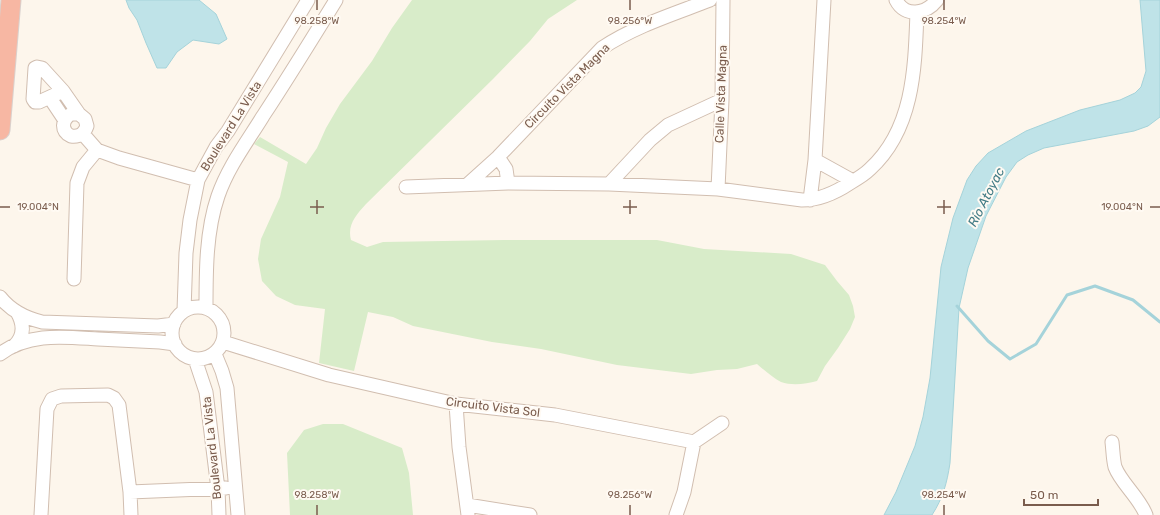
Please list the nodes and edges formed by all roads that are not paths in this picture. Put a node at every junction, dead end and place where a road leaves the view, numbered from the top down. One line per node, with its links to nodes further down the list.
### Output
1 (11, 0): 17 (highway)
2 (308, 0): 11 (street, Boulevard La Vista)
3 (336, 0): 14 (street, Boulevard La Vista)
4 (710, 0): 20 (street, Circuito Vista Magna)
5 (723, 0): 13 (street, Calle Vista Magna)
6 (824, 0): 21 (street)
7 (896, 0): 9 (street)
8 (937, 0): 9 (street)
9 (917, 12): 23 (street)
10 (63, 91): 12 (street); 12 (street); 15 (street)
11 (252, 91): 14 (street); 22 (street, Boulevard La Vista)
12 (50, 98): 16 (street)
13 (722, 100): 26 (street); 28 (street, Calle Vista Magna)
14 (272, 103): 32 (street, Boulevard La Vista)
15 (79, 114): 16 (street); 18 (street)
16 (64, 120): 18 (street)
17 (0, 130)
18 (83, 134): 19 (street)
19 (97, 150): 22 (street); 30 (street)
20 (498, 157): 24 (street); 25 (street, Circuito Vista Magna)
21 (815, 160): 23 (street); 29 (street)
22 (198, 180): 33 (street, Boulevard La Vista)
23 (853, 181): 29 (street)
24 (508, 183): 25 (street); 26 (street)
25 (468, 184): 27 (street)
26 (609, 184): 28 (street)
27 (406, 187)
28 (718, 189): 29 (street)
29 (810, 200)
30 (74, 279)
31 (0, 297): 34 (street)
32 (206, 308): 33 (street); 36 (street)
33 (184, 311): 35 (street)
34 (17, 312): 35 (street); 38 (street)
35 (174, 324): 37 (street)
36 (223, 342): 40 (street); 42 (street, Circuito Vista Sol)
37 (175, 344): 38 (street); 41 (street)
38 (14, 346): 39 (street)
39 (0, 354)
40 (215, 354): 41 (street); 46 (street, Boulevard La Vista)
41 (194, 359): 47 (street, Boulevard La Vista)
42 (456, 404): 44 (street, Circuito Vista Sol); 49 (street)
43 (722, 423): 44 (street)
44 (694, 442): 55 (street)
45 (1112, 442): 56 (street)
46 (236, 487): 47 (street); 53 (street, Boulevard La Vista)
47 (218, 488): 48 (street); 52 (street, Boulevard La Vista)
48 (130, 492): 50 (street); 51 (street)
49 (468, 510): 54 (street)
50 (41, 515)
51 (131, 515)
52 (219, 515)
53 (238, 515)
54 (530, 515)
55 (676, 515)
56 (1146, 515)

